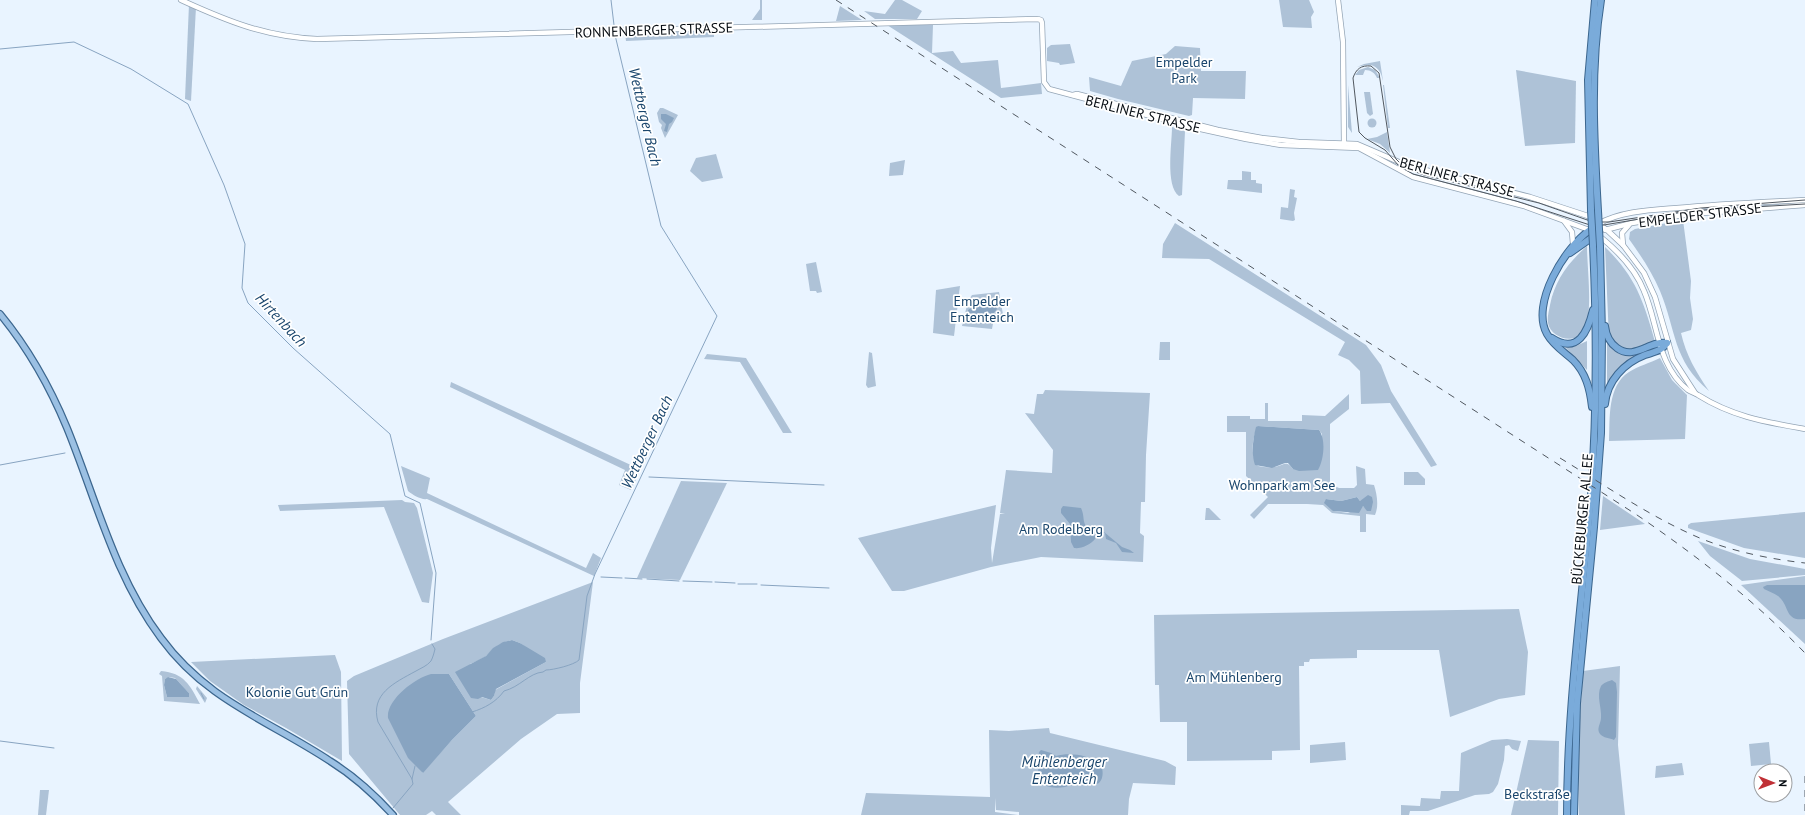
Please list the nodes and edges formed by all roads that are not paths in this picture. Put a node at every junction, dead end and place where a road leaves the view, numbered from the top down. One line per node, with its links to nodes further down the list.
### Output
1 (181, 0): 5 (street, RONNENBERGER STRASSE)
2 (1338, 0): 6 (street)
3 (1595, 0): 22 (highway, BÜCKEBURGER ALLEE, bridge)
4 (1601, 0): 22 (highway, BÜCKEBURGER ALLEE, bridge)
5 (1041, 20): 6 (street, BERLINER STRASSE)
6 (1344, 145): 11 (street, BERLINER STRASSE); 12 (street, BERLINER STRASSE)
7 (1805, 200): 8 (street, EMPELDER STRASSE)
8 (1724, 204): 10 (street); 14 (street, EMPELDER STRASSE)
9 (1805, 205): 10 (street, EMPELDER STRASSE)
10 (1725, 210): 13 (street, EMPELDER STRASSE)
11 (1590, 218): 14 (street, BERLINER STRASSE); 15 (street)
12 (1564, 220): 15 (street, BERLINER STRASSE); 19 (street)
13 (1632, 223): 16 (street, EMPELDER STRASSE); 20 (street)
14 (1599, 224): 15 (street); 16 (street, BERLINER STRASSE)
15 (1590, 230): 17 (street, BERLINER STRASSE); 18 (street); 19 (highway)
16 (1607, 230): 17 (street, EMPELDER STRASSE); 20 (street, BERLINER STRASSE)
17 (1596, 234): 18 (highway); 26 (street, BERLINER STRASSE)
18 (1590, 238): 21 (highway)
19 (1573, 244): 21 (highway)
20 (1623, 245): 25 (street, BERLINER STRASSE)
21 (1564, 257): 24 (highway)
22 (1599, 302): 24 (highway); 26 (highway); 28 (highway, BÜCKEBURGER ALLEE); 30 (highway, BÜCKEBURGER ALLEE)
23 (0, 314): 31 (main road)
24 (1547, 334): 28 (highway)
25 (1667, 344): 26 (highway); 27 (street, BERLINER STRASSE)
26 (1660, 346): 27 (street, BERLINER STRASSE); 30 (highway)
27 (1696, 393): 29 (street, BERLINER STRASSE)
28 (1595, 426): 32 (highway, BÜCKEBURGER ALLEE)
29 (1805, 429)
30 (1601, 433): 33 (highway, BÜCKEBURGER ALLEE)
31 (392, 815)
32 (1567, 815)
33 (1574, 815)

